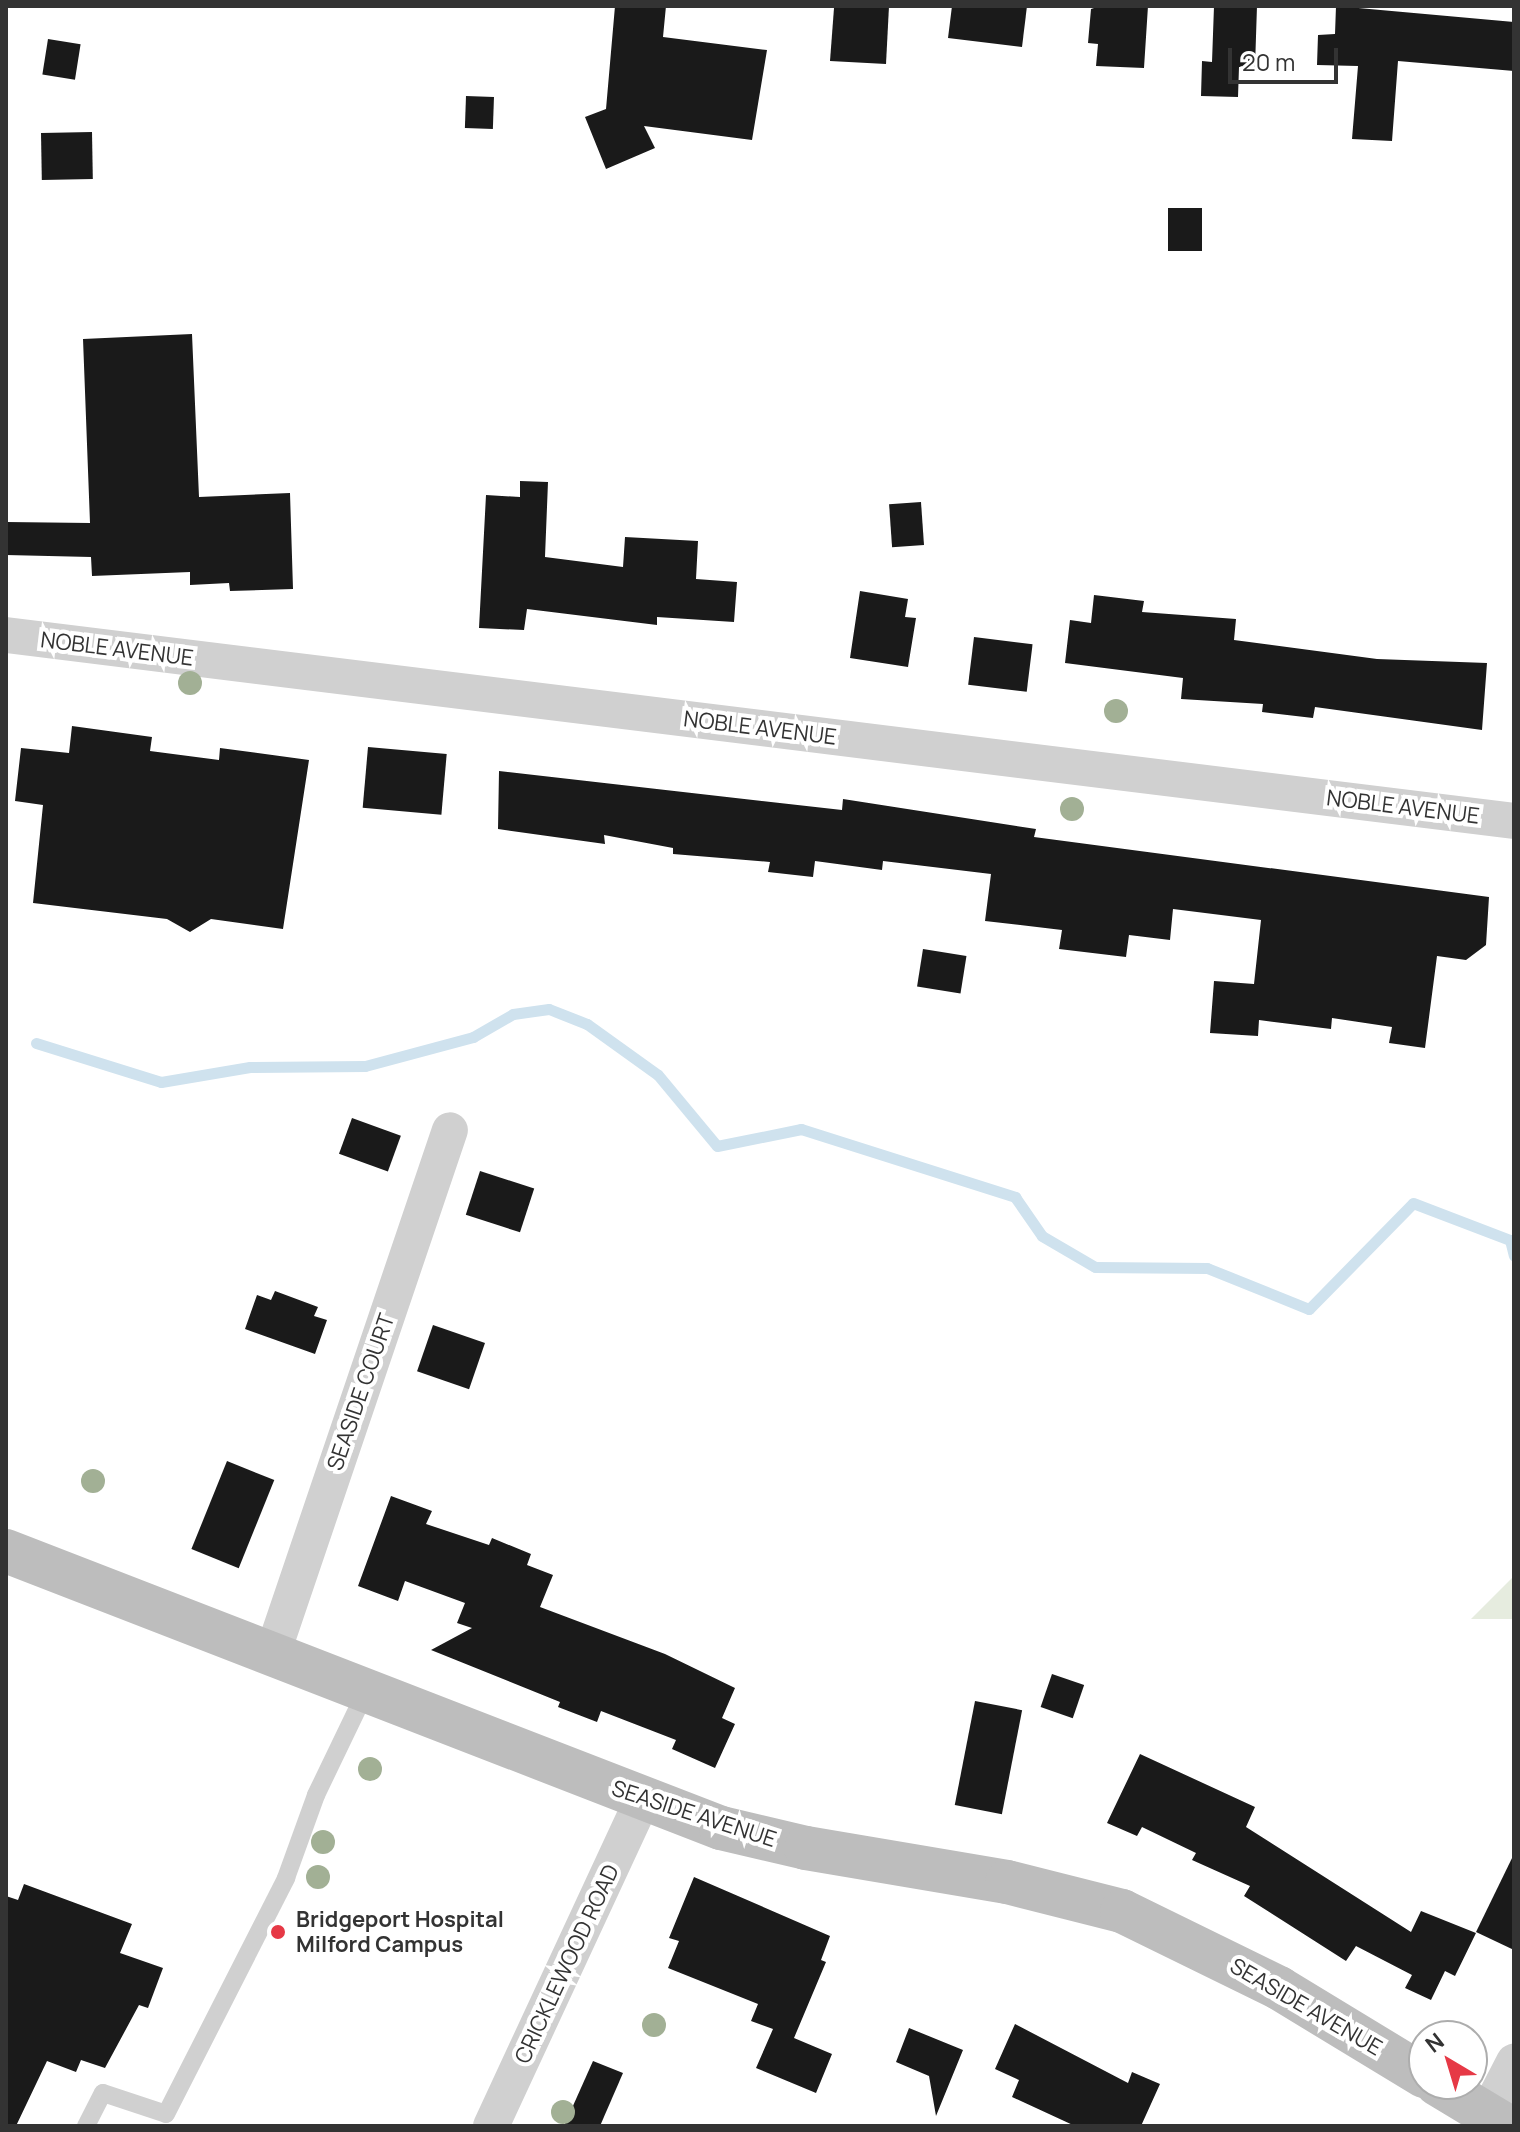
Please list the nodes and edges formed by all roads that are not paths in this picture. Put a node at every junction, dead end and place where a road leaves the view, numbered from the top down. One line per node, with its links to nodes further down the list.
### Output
1 (6, 635): 2 (street, NOBLE AVENUE)
2 (1514, 821)
3 (450, 1130): 5 (street, SEASIDE COURT)
4 (6, 1551): 5 (main road, SEASIDE AVENUE)
5 (272, 1655): 6 (main road, SEASIDE AVENUE)
6 (365, 1693): 7 (main road, SEASIDE AVENUE); 12 (lane)
7 (642, 1801): 9 (main road, SEASIDE AVENUE); 13 (street, CRICKLEWOOD ROAD)
8 (1514, 2062): 11 (street)
9 (1408, 2066)
10 (1464, 2100): 11 (main road)
11 (1497, 2120)
12 (86, 2126)
13 (491, 2126)

